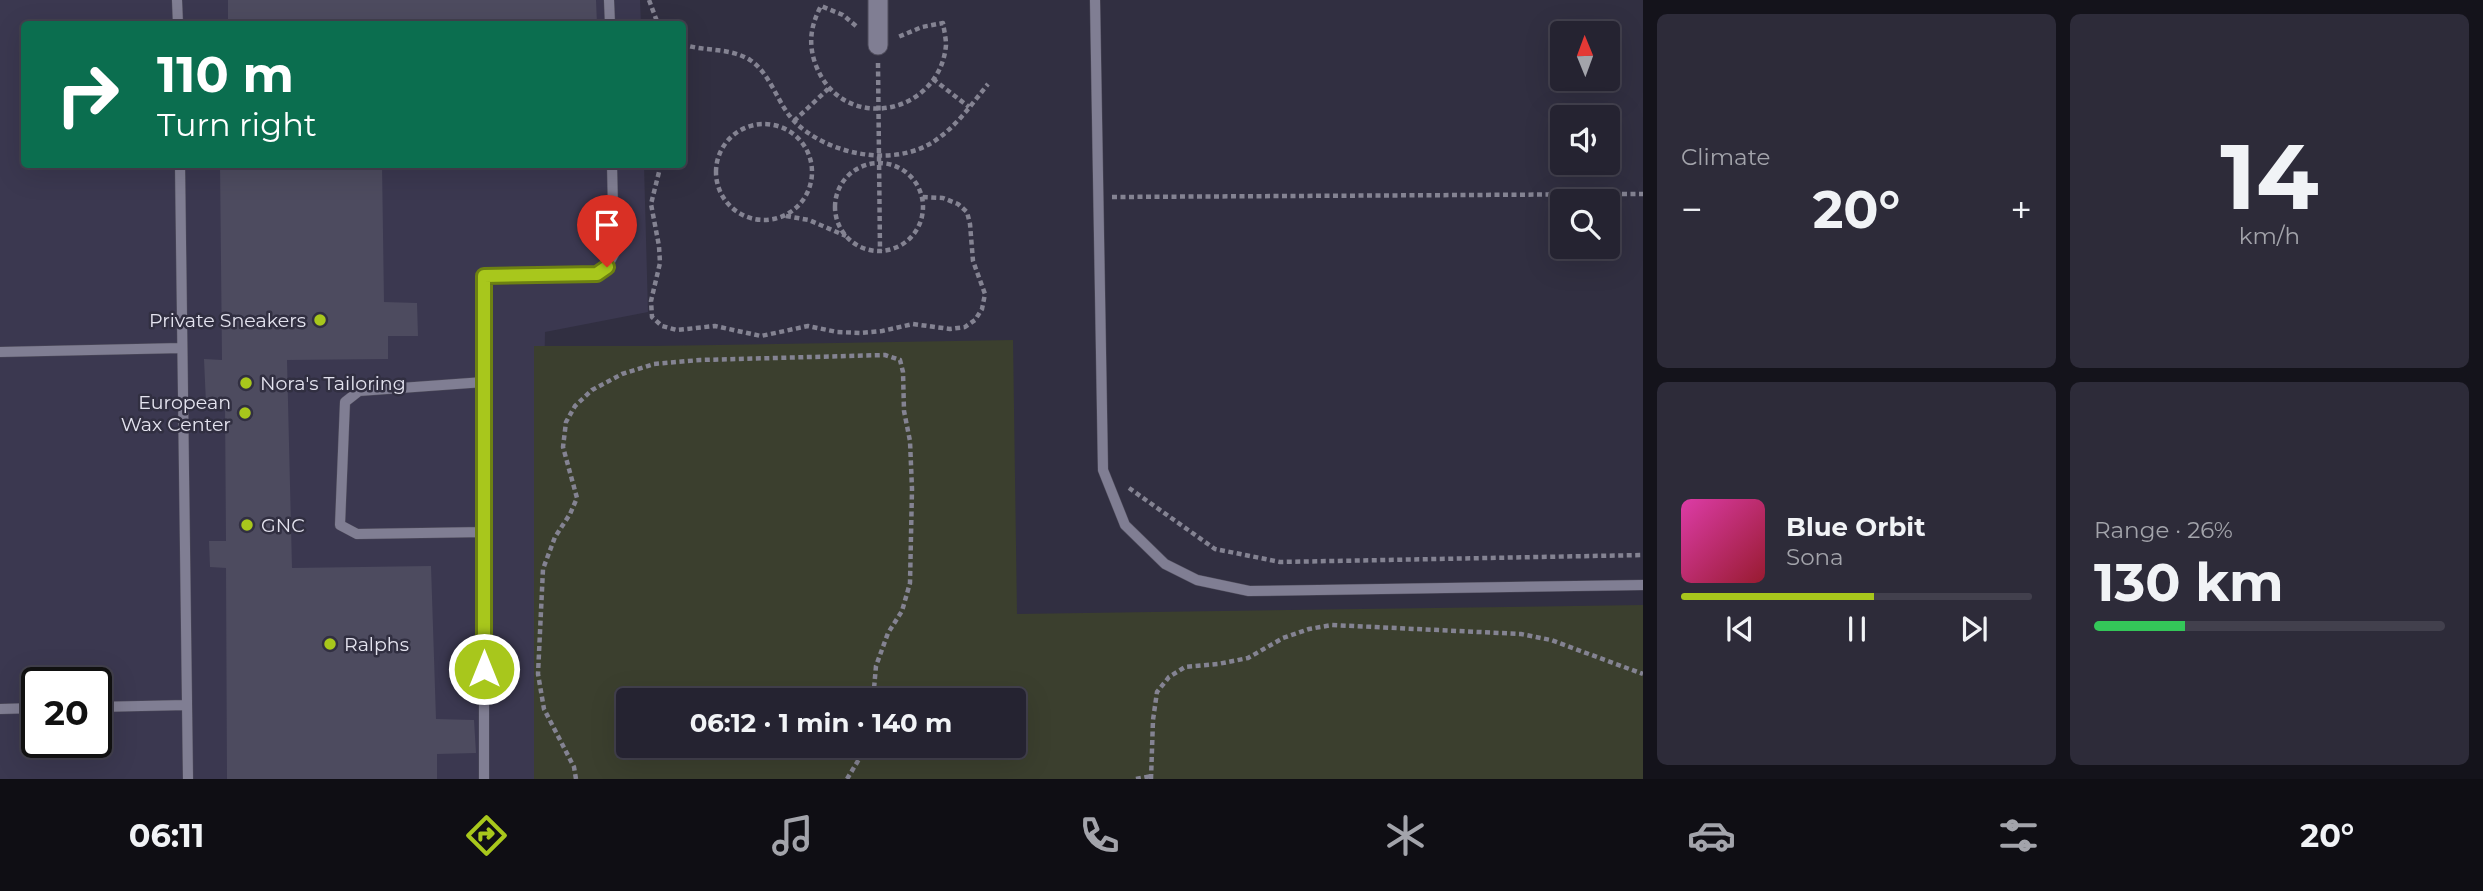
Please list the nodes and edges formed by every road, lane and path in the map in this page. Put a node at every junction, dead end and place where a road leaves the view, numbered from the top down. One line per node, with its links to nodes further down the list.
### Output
1 (177, 0): 6 (lane)
2 (609, 0): 7 (lane)
3 (649, 0): 8 (path)
4 (878, 0): 10 (street)
5 (1096, 0): 25 (lane)
6 (178, 21)
7 (610, 21)
8 (657, 21)
9 (686, 45): 15 (path)
10 (878, 45): 18 (path)
11 (933, 79): 14 (path)
12 (988, 84): 14 (path)
13 (828, 89): 15 (path)
14 (969, 107): 18 (path)
15 (794, 121): 16 (path)
16 (804, 129): 17 (path); 18 (path)
17 (795, 136): 26 (path); 26 (path)
18 (878, 155): 19 (path)
19 (878, 163): 24 (path); 27 (path); 28 (path)
20 (180, 168): 29 (lane)
21 (612, 168): 31 (lane)
22 (660, 168): 24 (path)
23 (1643, 194): 25 (path)
24 (922, 197): 28 (path)
25 (1099, 197): 32 (lane)
26 (785, 216): 27 (path)
27 (846, 236): 28 (path)
28 (880, 251)
29 (182, 348): 30 (lane); 38 (lane)
30 (0, 352)
31 (484, 382): 33 (lane); 33 (lane)
32 (1104, 470): 34 (path); 35 (lane)
33 (485, 532): 45 (lane)
34 (1643, 555)
35 (1643, 585)
36 (1643, 674): 43 (path)
37 (874, 688): 46 (path)
38 (187, 705): 39 (lane); 44 (lane)
39 (112, 707)
40 (21, 708): 41 (lane)
41 (0, 709)
42 (860, 758): 47 (path)
43 (1151, 777): 48 (path)
44 (188, 779)
45 (484, 779)
46 (576, 779)
47 (847, 779)
48 (1136, 779)

